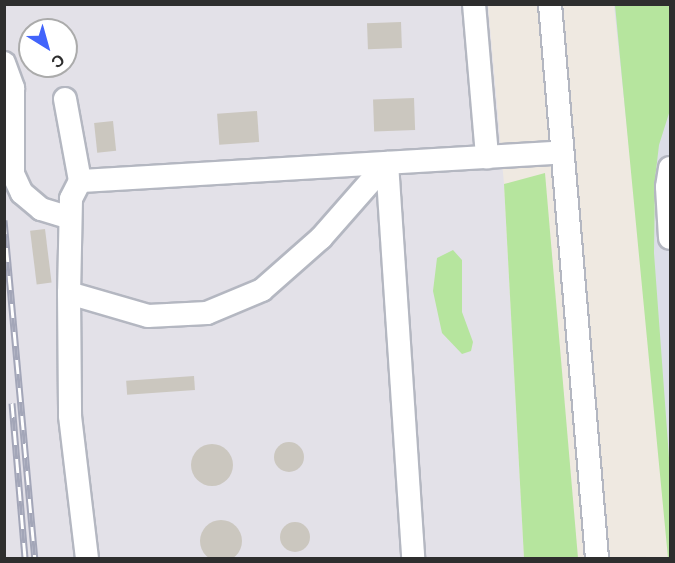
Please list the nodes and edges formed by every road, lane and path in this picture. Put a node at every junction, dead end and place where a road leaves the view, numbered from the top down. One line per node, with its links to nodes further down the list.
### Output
1 (474, 4): 6 (street)
2 (550, 4): 5 (street)
3 (4, 63): 10 (street)
4 (65, 99): 9 (street)
5 (562, 152): 6 (street); 15 (street)
6 (486, 157): 7 (street)
7 (387, 163): 9 (street); 12 (street); 14 (street)
8 (670, 168): 11 (street)
9 (80, 181): 10 (street)
10 (69, 218): 12 (street)
11 (670, 238)
12 (69, 293): 13 (street)
13 (87, 558)
14 (413, 558)
15 (597, 558)

